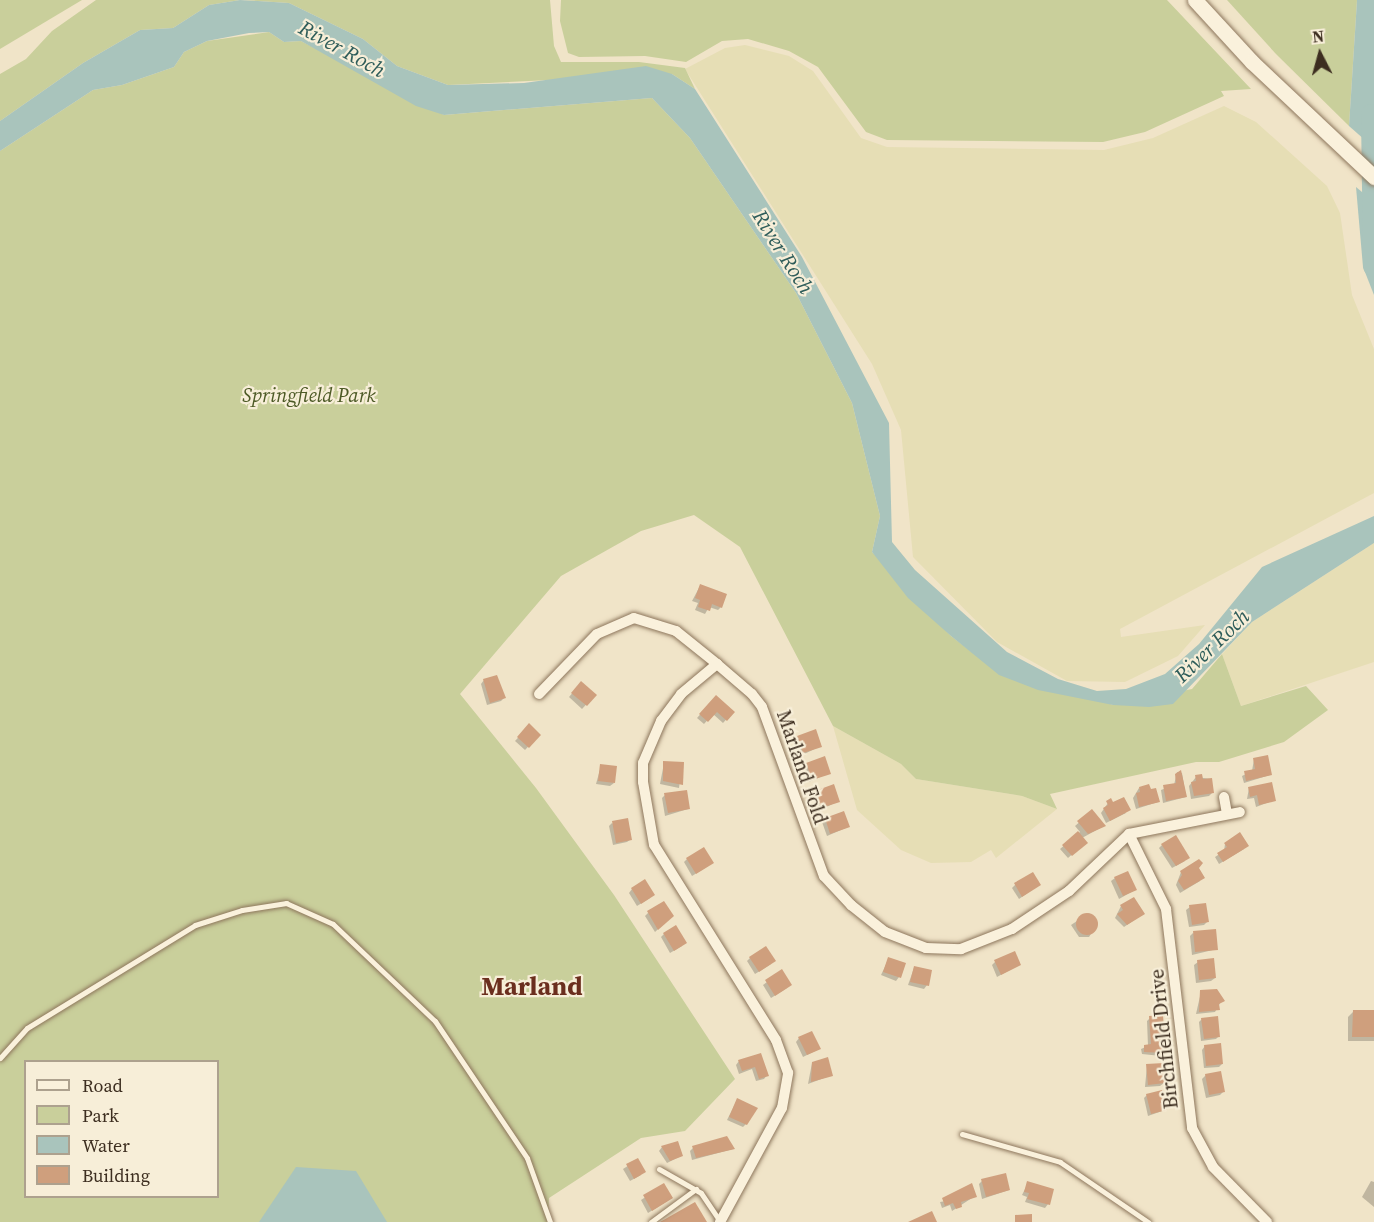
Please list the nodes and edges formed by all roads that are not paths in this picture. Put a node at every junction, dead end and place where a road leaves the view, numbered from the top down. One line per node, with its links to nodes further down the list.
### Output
1 (1195, 0): 2 (main road)
2 (1374, 177)
3 (717, 664): 4 (street, Marland Fold); 8 (street, Marland Fold); 15 (street)
4 (539, 694)
5 (1224, 797): 7 (street)
6 (1240, 812): 7 (street)
7 (1227, 814): 8 (street)
8 (1129, 834): 17 (street, Birchfield Drive)
9 (0, 1058): 13 (lane)
10 (962, 1134): 16 (lane)
11 (659, 1169): 12 (lane)
12 (696, 1189): 14 (lane); 15 (lane)
13 (550, 1222)
14 (651, 1222)
15 (720, 1222)
16 (1148, 1222)
17 (1267, 1222)

